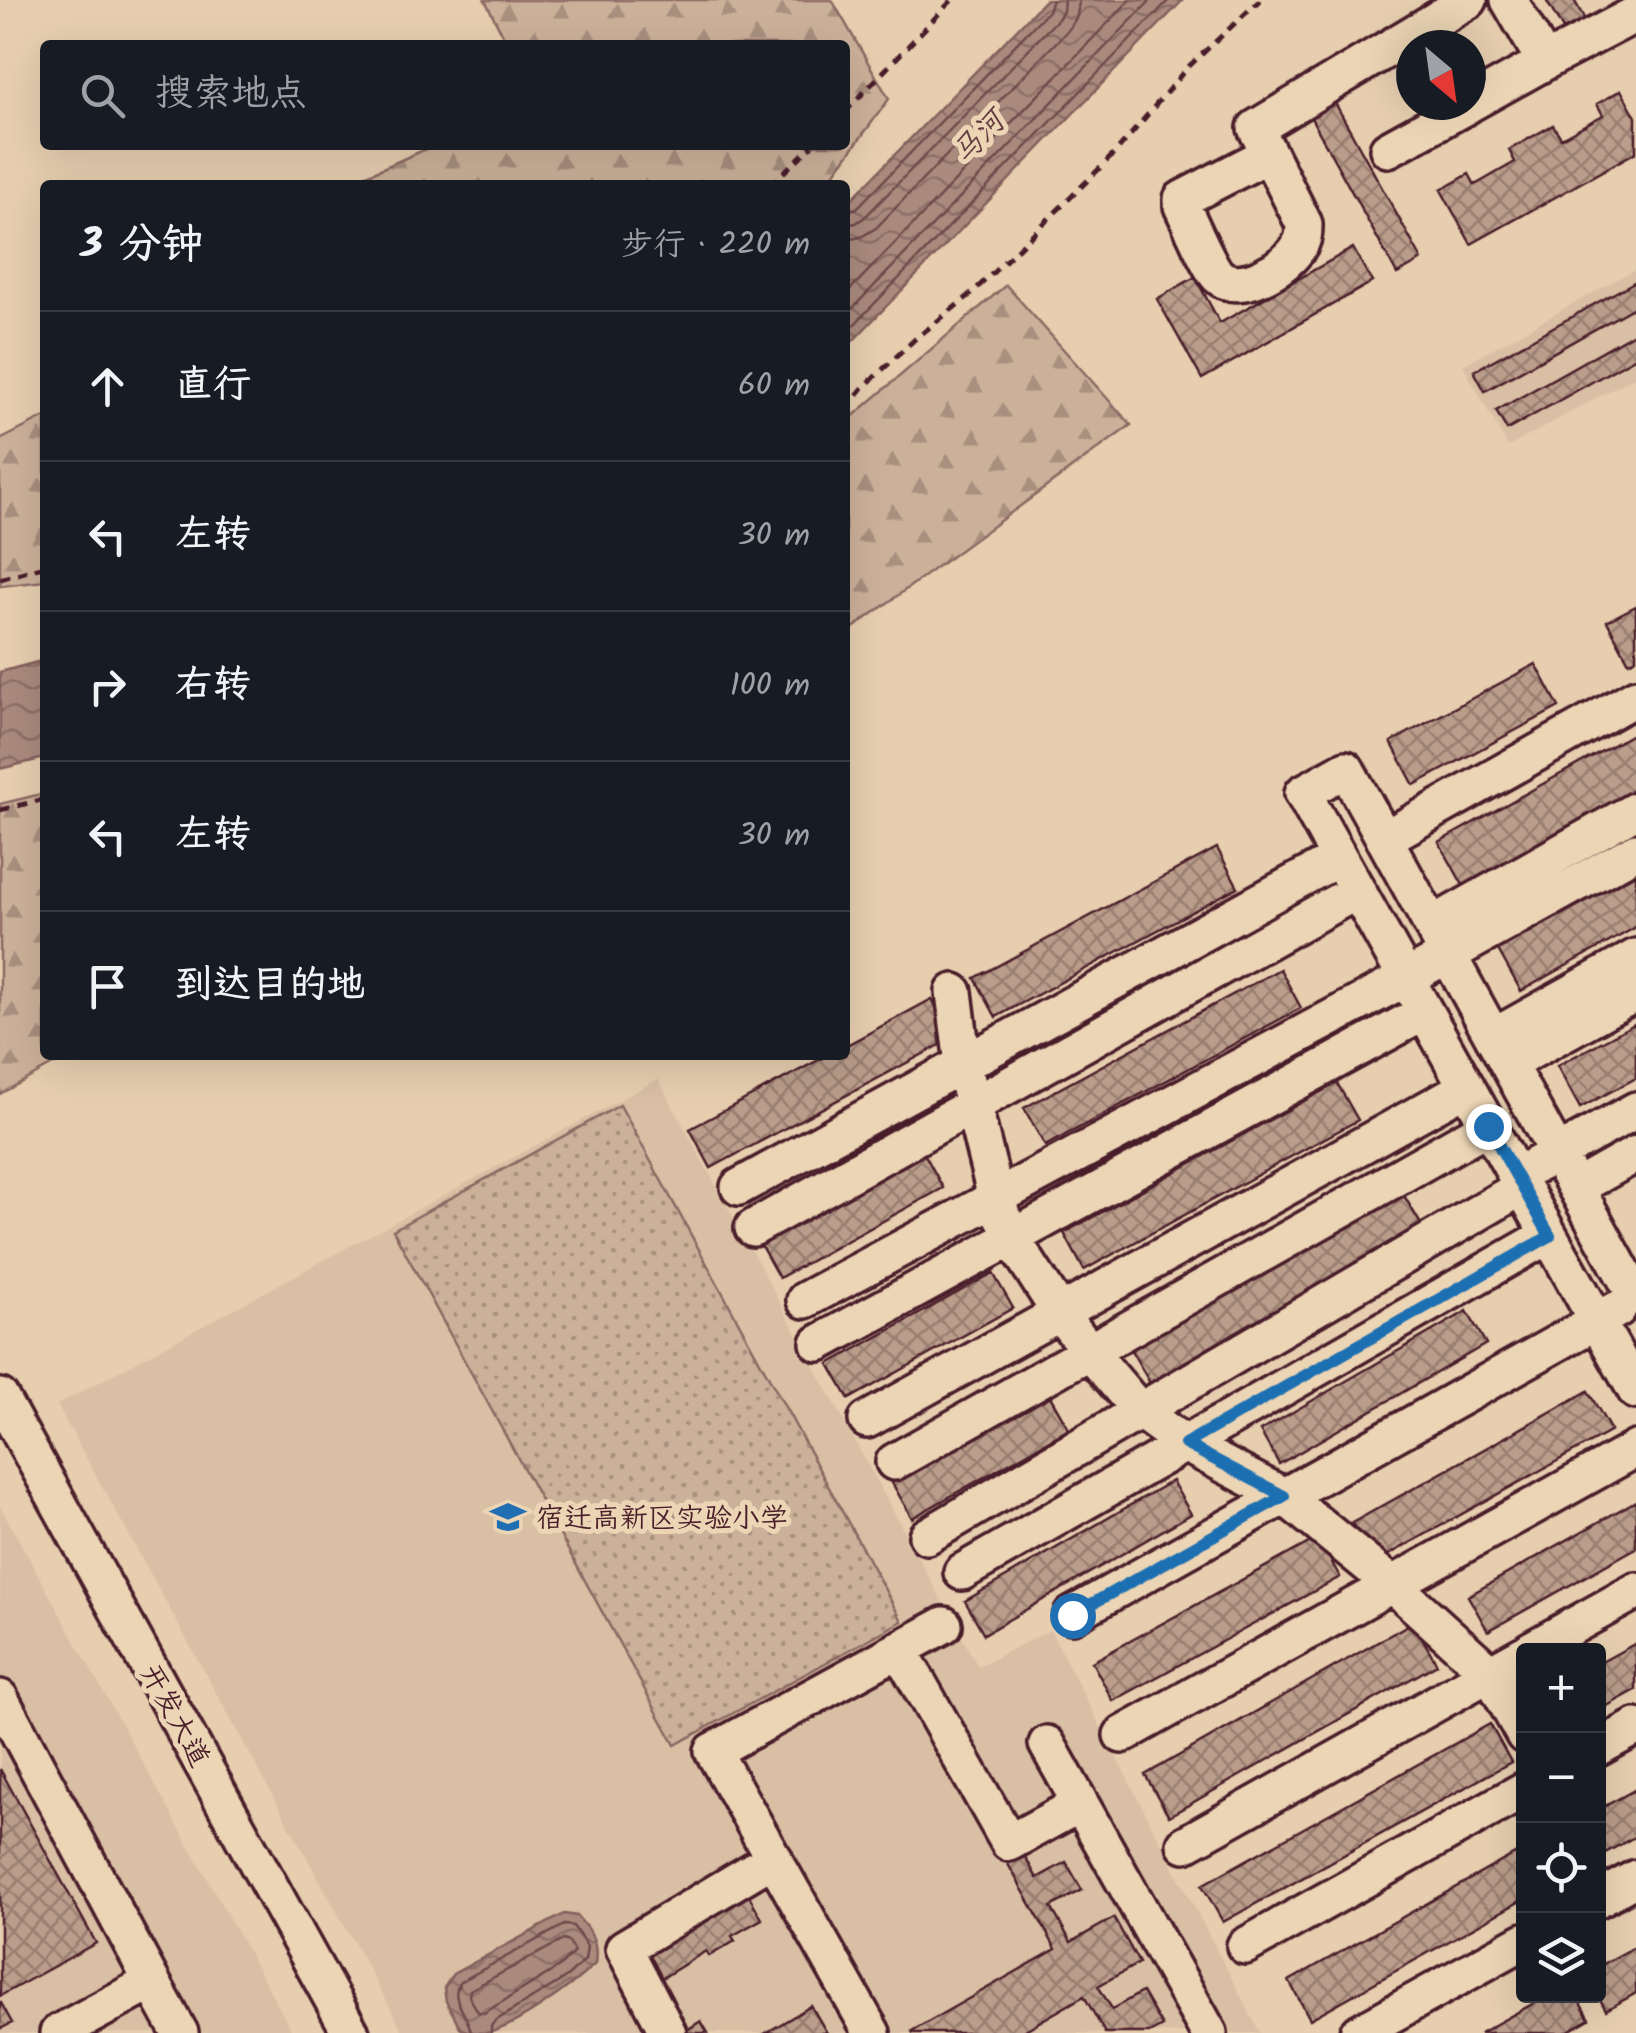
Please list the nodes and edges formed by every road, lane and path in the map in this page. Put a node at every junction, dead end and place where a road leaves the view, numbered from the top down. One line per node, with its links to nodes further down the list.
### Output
1 (952, 0): 8 (path)
2 (1260, 0): 14 (path)
3 (1469, 0): 12 (street)
4 (1510, 0): 6 (street)
5 (1636, 14): 6 (street)
6 (1552, 58): 7 (street)
7 (1486, 95)
8 (850, 107)
9 (1441, 120): 11 (street)
10 (808, 150): 13 (path)
11 (1388, 150)
12 (1270, 154)
13 (775, 180)
14 (850, 403)
15 (40, 567): 16 (path)
16 (0, 579)
17 (1636, 697): 21 (street)
18 (40, 800): 19 (path)
19 (0, 810)
20 (1636, 810): 25 (street)
21 (1384, 838): 23 (street); 25 (street)
22 (1636, 851): 25 (street)
23 (1339, 858): 24 (street); 32 (street)
24 (1358, 892): 27 (street); 34 (street)
25 (1440, 940): 27 (street); 31 (street)
26 (1636, 957): 31 (street)
27 (1406, 978): 30 (street); 42 (street)
28 (954, 992): 32 (street)
29 (1636, 993): 31 (street)
30 (1425, 1012): 33 (street); 45 (street)
31 (1501, 1050): 37 (street)
32 (963, 1064): 34 (street); 40 (street)
33 (1467, 1087): 36 (street); 48 (street)
34 (973, 1105): 42 (street); 43 (street)
35 (1636, 1110): 37 (street)
36 (1488, 1126): 39 (street); 51 (street)
37 (1557, 1154): 39 (street); 41 (street)
38 (1636, 1154): 41 (street)
39 (1519, 1182): 44 (street); 54 (street)
40 (739, 1188)
41 (1576, 1188): 46 (street)
42 (996, 1198): 45 (street); 47 (street)
43 (752, 1228)
44 (1550, 1236): 49 (street); 56 (street)
45 (1012, 1237): 48 (street); 50 (street)
46 (1633, 1284): 49 (street)
47 (806, 1300)
48 (1060, 1312): 51 (street); 55 (street)
49 (1597, 1321): 52 (street); 59 (street)
50 (819, 1342)
51 (1089, 1351): 54 (street); 58 (street)
52 (1636, 1391)
53 (0, 1398): 85 (street, 开发大道)
54 (1140, 1411): 56 (street); 60 (street)
55 (867, 1420)
56 (1185, 1444): 59 (street); 61 (street)
57 (1636, 1449): 62 (street)
58 (894, 1462)
59 (1284, 1496): 62 (street); 64 (street)
60 (927, 1536)
61 (962, 1572)
62 (1393, 1585): 69 (street); 73 (street)
63 (1636, 1591): 66 (street)
64 (1072, 1615)
65 (944, 1625): 67 (street)
66 (1543, 1643)
67 (899, 1649): 77 (street); 79 (street)
68 (1516, 1658): 69 (street)
69 (1490, 1673): 72 (street); 78 (street)
70 (0, 1698): 82 (street)
71 (1636, 1727): 75 (street)
72 (1523, 1733)
73 (1122, 1735)
74 (1047, 1744): 77 (street)
75 (1606, 1744)
76 (1516, 1794): 81 (street)
77 (1080, 1804): 88 (street)
78 (1185, 1844)
79 (774, 1858): 86 (street); 87 (street)
80 (1516, 1944): 89 (street)
81 (1245, 1946)
82 (152, 1982): 83 (street); 84 (street)
83 (58, 2033)
84 (180, 2033)
85 (351, 2033)
86 (668, 2033)
87 (872, 2033)
88 (1209, 2033)
89 (1358, 2033)

